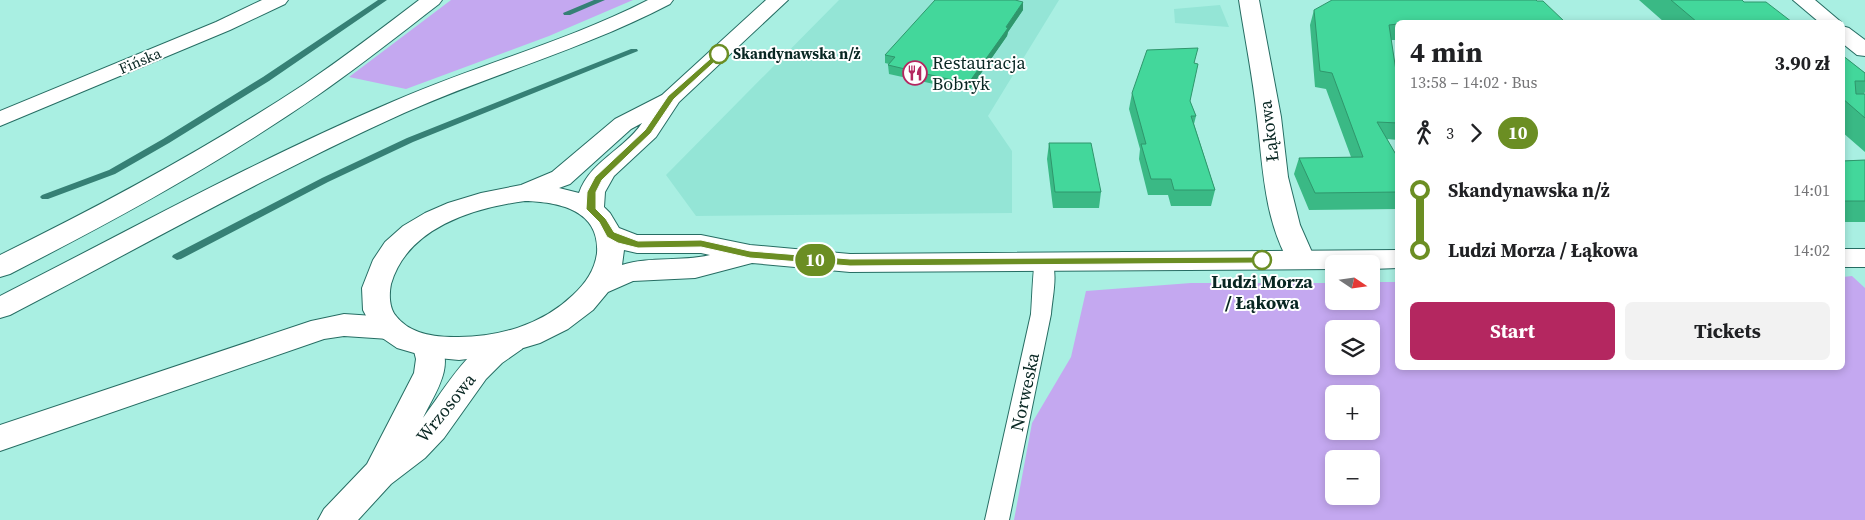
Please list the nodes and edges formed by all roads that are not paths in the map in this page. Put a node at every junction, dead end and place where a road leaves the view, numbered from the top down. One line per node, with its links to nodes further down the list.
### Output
1 (278, 0): 11 (main road, Fińska)
2 (432, 0): 21 (main road)
3 (663, 0): 23 (main road)
4 (778, 0): 10 (main road)
5 (1249, 0): 19 (main road, Łąkowa)
6 (1803, 0): 7 (main road)
7 (1828, 20)
8 (1845, 34): 9 (main road)
9 (1865, 50)
10 (671, 98): 12 (main road); 13 (main road)
11 (0, 119)
12 (525, 193): 13 (main road); 24 (main road)
13 (591, 209): 14 (main road)
14 (610, 234): 15 (main road); 22 (main road)
15 (750, 254): 20 (main road); 22 (main road)
16 (1845, 258): 17 (main road)
17 (1865, 258)
18 (1395, 259): 19 (main road)
19 (1302, 260): 20 (main road)
20 (1043, 262): 30 (lane, Norweska)
21 (0, 267)
22 (599, 285): 25 (main road)
23 (0, 308)
24 (389, 328): 26 (main road); 27 (main road)
25 (511, 342): 26 (main road); 28 (main road, Wrzosowa)
26 (428, 346): 28 (main road, Wrzosowa)
27 (0, 438)
28 (379, 474): 29 (main road, Wrzosowa)
29 (336, 520)
30 (997, 520)

